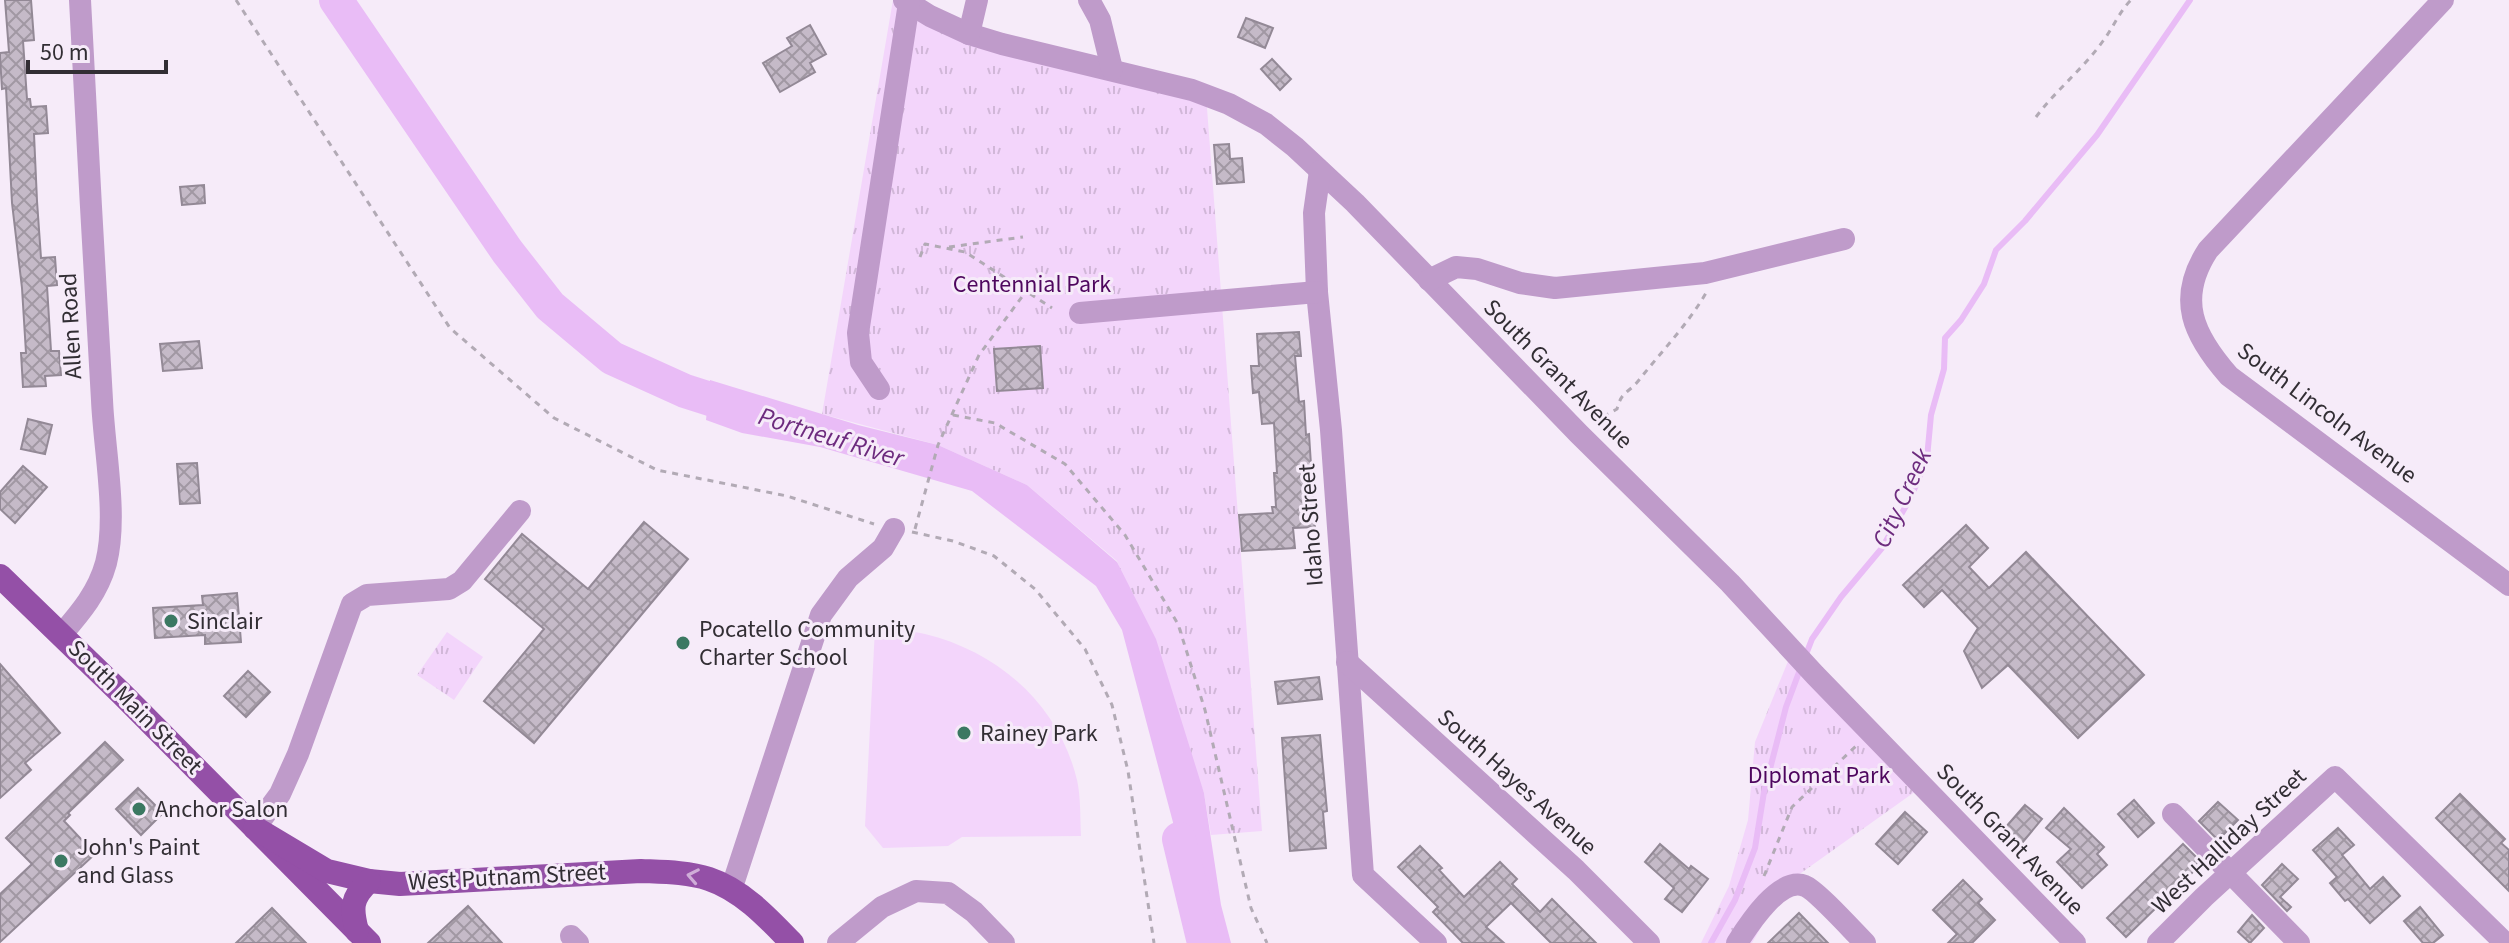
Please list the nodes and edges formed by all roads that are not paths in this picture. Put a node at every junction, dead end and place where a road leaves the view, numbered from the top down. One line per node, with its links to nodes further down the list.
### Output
1 (80, 0): 18 (street, Allen Road)
2 (977, 0): 6 (street)
3 (1089, 0): 7 (street)
4 (2443, 0): 17 (street, South Lincoln Avenue)
5 (907, 2): 6 (street, South Grant Avenue); 13 (street)
6 (969, 34): 7 (street, South Grant Avenue)
7 (1112, 69): 8 (street, South Grant Avenue)
8 (1320, 171): 10 (street, South Grant Avenue); 11 (street, Idaho Street)
9 (1844, 239): 10 (street)
10 (1429, 280): 33 (street, South Grant Avenue)
11 (1317, 292): 12 (street); 19 (street, Idaho Street)
12 (1080, 313)
13 (879, 389)
14 (520, 511): 21 (street)
15 (904, 531): 24 (street)
16 (0, 576): 18 (main road, South Main Street)
17 (2509, 585)
18 (62, 634): 21 (main road, South Main Street)
19 (1347, 662): 29 (street, Idaho Street); 30 (street, South Hayes Avenue)
20 (2173, 814): 22 (street)
21 (255, 828): 23 (main road, West Putnam Street); 25 (main road, South Main Street)
22 (2230, 873): 34 (street, West Halliday Street); 35 (street); 36 (street, West Halliday Street)
23 (369, 881): 24 (main road, West Putnam Street, one-way to 23); 25 (main road)
24 (731, 890): 26 (main road, West Putnam Street)
25 (363, 937)
26 (792, 943)
27 (838, 943): 28 (street)
28 (1004, 943)
29 (1436, 943)
30 (1649, 943)
31 (1737, 943): 32 (street)
32 (1865, 943)
33 (2075, 943)
34 (2158, 943)
35 (2299, 943)
36 (2505, 943)

